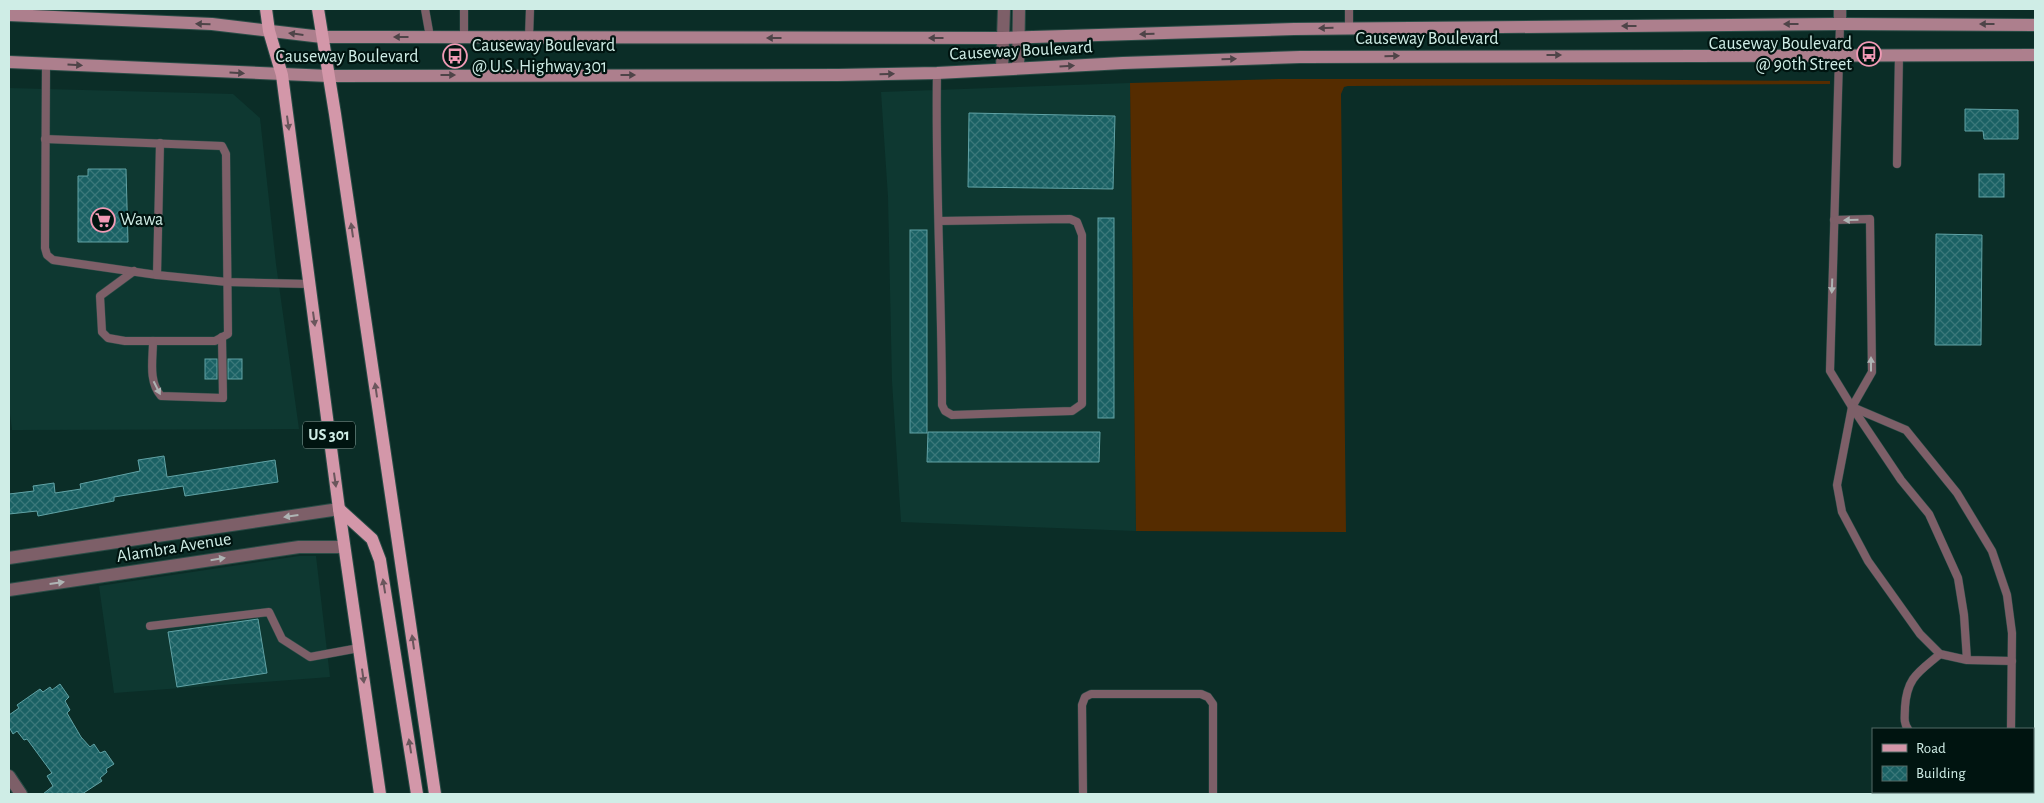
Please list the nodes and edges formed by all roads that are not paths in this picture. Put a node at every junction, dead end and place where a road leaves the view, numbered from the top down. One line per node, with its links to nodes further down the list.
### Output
1 (266, 9): 15 (main road, US 301)
2 (318, 9): 16 (main road, US 301)
3 (425, 9): 17 (lane)
4 (464, 9): 18 (lane)
5 (530, 9): 19 (lane)
6 (1004, 9): 20 (street)
7 (1020, 9): 21 (street)
8 (1349, 9): 14 (lane)
9 (1840, 9): 12 (street)
10 (92, 14): 11 (main road, Causeway Boulevard); 15 (main road, Causeway Boulevard, one-way to 10)
11 (9, 15)
12 (1840, 24): 13 (main road, Causeway Boulevard, one-way to 12); 14 (main road, Causeway Boulevard, one-way to 14); 22 (lane)
13 (2035, 24)
14 (1349, 28): 21 (main road, Causeway Boulevard, one-way to 21)
15 (269, 31): 16 (main road, Causeway Boulevard, one-way to 15); 30 (main road, US 301)
16 (322, 37): 17 (main road, Causeway Boulevard, one-way to 16); 31 (main road, US 301)
17 (430, 37): 18 (main road, Causeway Boulevard)
18 (464, 38): 19 (main road, Causeway Boulevard)
19 (529, 38): 20 (main road, Causeway Boulevard, one-way to 19)
20 (1002, 38): 21 (main road, Causeway Boulevard); 28 (street)
21 (1018, 38): 27 (street)
22 (1838, 54): 23 (main road, Causeway Boulevard); 27 (main road, Causeway Boulevard, one-way to 22); 35 (lane)
23 (1899, 55): 24 (main road, Causeway Boulevard); 34 (lane)
24 (2035, 55)
25 (9, 62): 26 (main road, Causeway Boulevard)
26 (46, 64): 30 (main road, Causeway Boulevard, one-way to 30); 32 (lane)
27 (1018, 68): 28 (main road, Causeway Boulevard)
28 (1002, 69): 29 (main road, Causeway Boulevard)
29 (937, 73): 31 (main road, Causeway Boulevard, one-way to 29); 36 (lane)
30 (282, 75): 31 (main road, Causeway Boulevard); 40 (main road, US 301, one-way to 40)
31 (330, 76): 59 (main road, US 301, one-way to 31)
32 (45, 139): 33 (lane); 37 (lane)
33 (160, 143): 38 (lane); 39 (lane)
34 (1897, 164)
35 (1834, 220): 43 (lane, one-way to 43); 43 (lane, one-way to 35)
36 (939, 221): 36 (lane)
37 (134, 272): 38 (lane); 42 (lane)
38 (157, 275): 39 (lane)
39 (227, 282): 40 (lane); 41 (lane)
40 (309, 284): 44 (main road, US 301, one-way to 44)
41 (222, 337): 42 (lane); 42 (lane, one-way to 41)
42 (153, 341)
43 (1852, 407): 50 (lane); 51 (lane); 52 (lane)
44 (339, 509): 45 (main road, US 301); 46 (street, Alambra Avenue, one-way to 46); 58 (main road, one-way to 44)
45 (344, 547): 47 (street, Alambra Avenue, one-way to 45); 49 (main road, US 301)
46 (9, 558)
47 (9, 590)
48 (150, 626): 49 (lane)
49 (359, 648): 57 (main road, US 301, one-way to 57)
50 (1940, 654): 51 (lane); 53 (lane)
51 (1967, 660): 52 (lane)
52 (2012, 661): 54 (lane)
53 (1907, 728)
54 (2011, 728)
55 (9, 776): 56 (street)
56 (21, 794)
57 (380, 794)
58 (417, 794)
59 (436, 794)
60 (1083, 794): 61 (lane)
61 (1213, 794)

